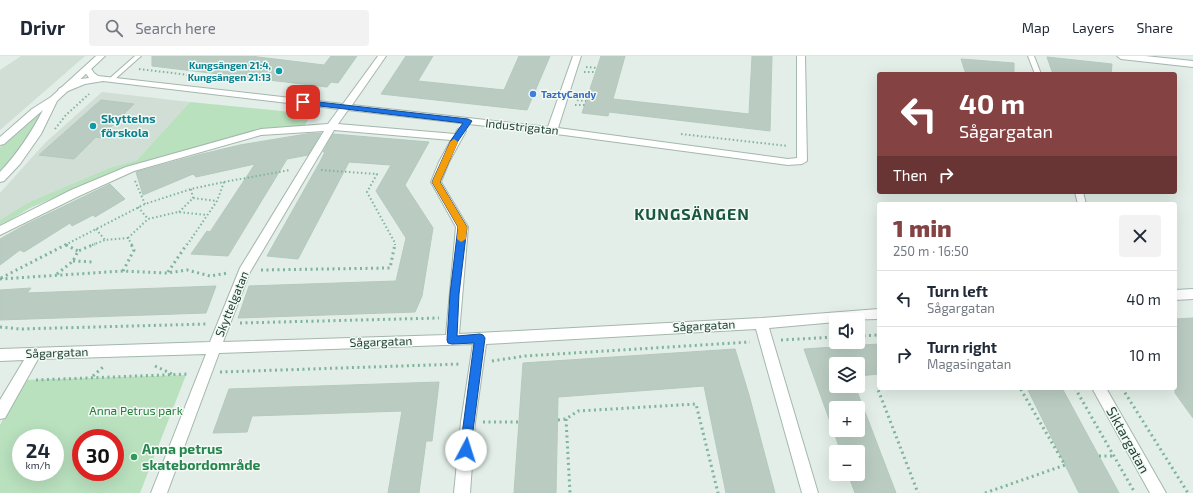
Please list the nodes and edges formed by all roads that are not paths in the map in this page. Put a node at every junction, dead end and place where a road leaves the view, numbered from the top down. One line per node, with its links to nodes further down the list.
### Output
1 (101, 56): 9 (street)
2 (138, 56): 11 (lane)
3 (382, 56): 14 (street, Skyttelgatan)
4 (577, 56): 17 (street)
5 (801, 56): 17 (street, Industrigatan)
6 (1031, 56): 10 (lane)
7 (1121, 56): 8 (street)
8 (1193, 64)
9 (87, 69): 11 (street); 12 (street)
10 (1037, 72)
11 (108, 80): 12 (street); 14 (street, Industrigatan)
12 (63, 90): 13 (street)
13 (54, 99): 19 (street); 20 (street)
14 (347, 107): 15 (street, Industrigatan); 16 (street, Skyttelgatan)
15 (468, 121): 17 (street, Industrigatan); 18 (street)
16 (332, 127): 18 (street); 21 (street); 28 (street, Skyttelgatan)
17 (552, 131)
18 (457, 137): 27 (street)
19 (0, 142)
20 (0, 178)
21 (0, 231)
22 (1193, 294): 23 (street)
23 (1177, 295)
24 (877, 314): 25 (street, Sågargatan)
25 (761, 323): 26 (street, Sågargatan); 35 (street)
26 (480, 338): 27 (street, Sågargatan); 34 (street)
27 (452, 340): 28 (street, Sågargatan)
28 (215, 347): 29 (street, Sågargatan); 33 (street, Skyttelgatan)
29 (34, 354): 30 (street, Sågargatan); 32 (street)
30 (0, 355)
31 (1100, 390): 36 (street, Siktargatan)
32 (0, 413)
33 (159, 493)
34 (462, 493)
35 (810, 493)
36 (1158, 493)

